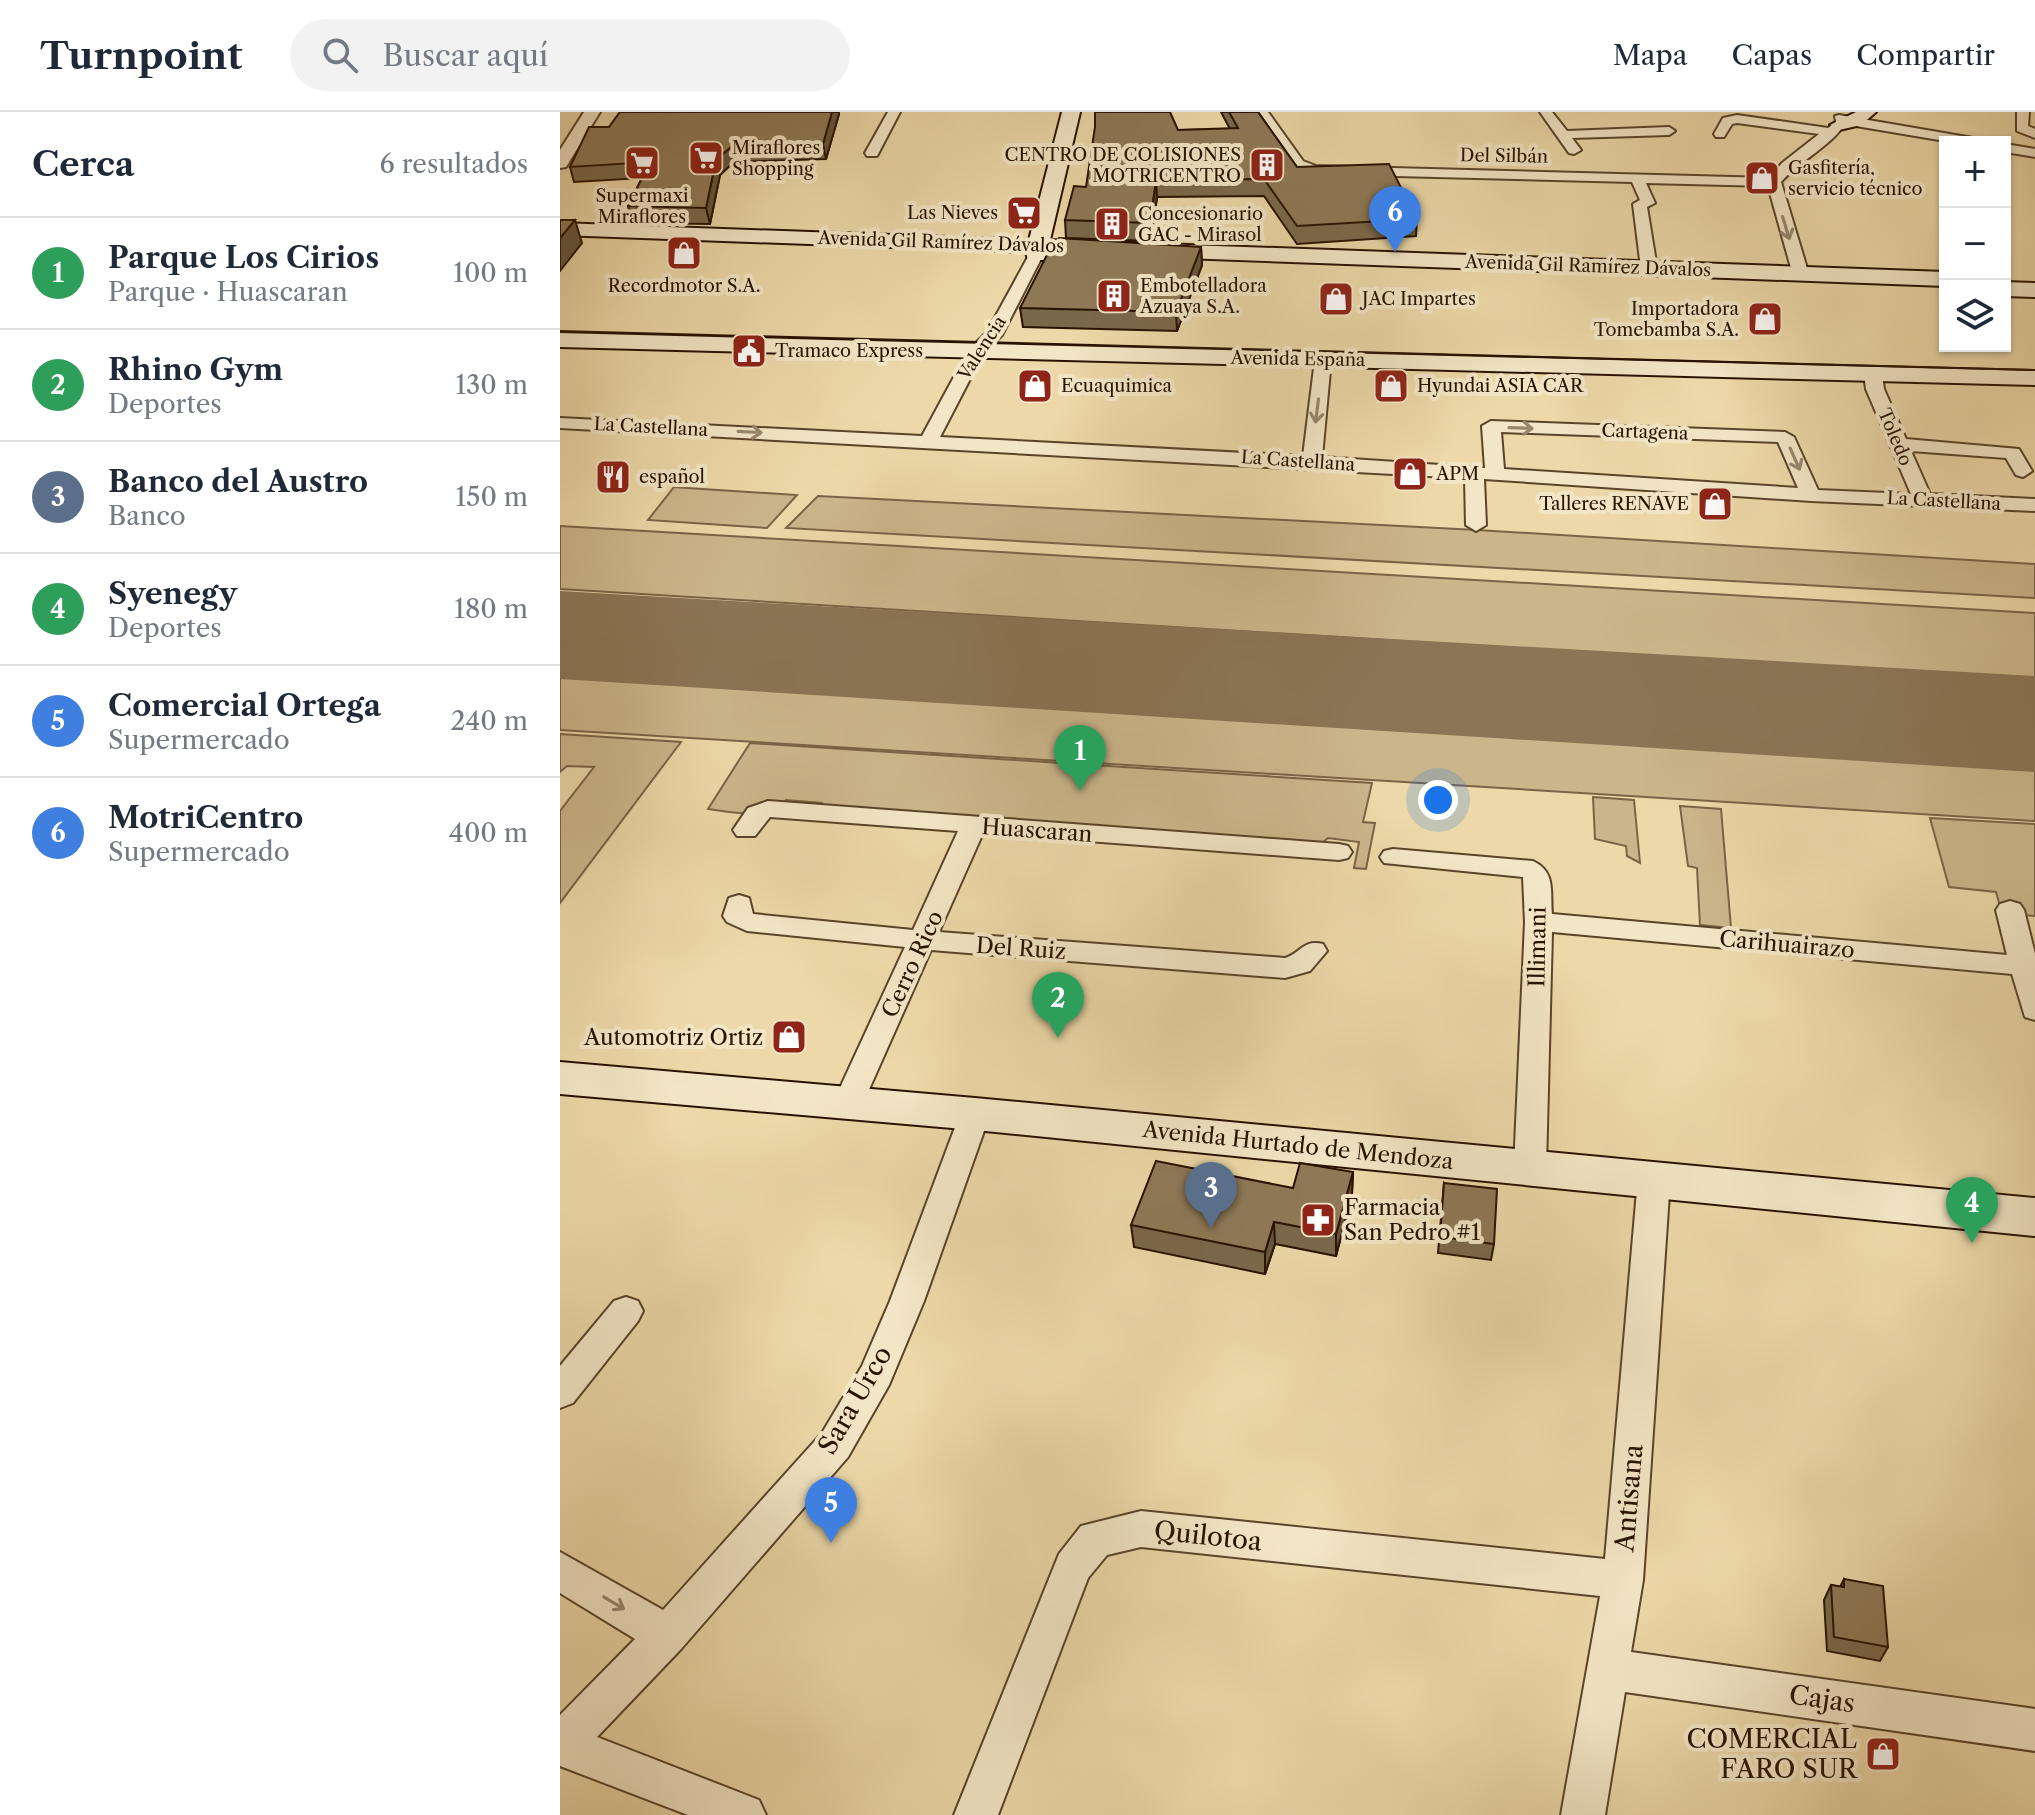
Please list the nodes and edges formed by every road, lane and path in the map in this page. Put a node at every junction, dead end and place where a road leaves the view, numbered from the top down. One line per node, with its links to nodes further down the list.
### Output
1 (592, 112): 18 (street)
2 (894, 112): 16 (street)
3 (1071, 112): 21 (main road)
4 (1089, 112): 15 (main road)
5 (1262, 112): 19 (street, Del Silbán)
6 (1546, 112): 12 (street)
7 (2023, 112): 11 (street)
8 (1847, 120): 10 (street); 13 (street); 23 (street)
9 (1669, 131): 12 (street)
10 (1720, 134)
11 (2035, 134)
12 (1563, 135): 19 (street)
13 (1939, 136)
14 (2011, 149): 17 (street)
15 (1082, 151)
16 (872, 153)
17 (2035, 153)
18 (560, 163)
19 (1591, 175): 20 (street, Del Silbán)
20 (1636, 176): 23 (street, Del Silbán); 28 (street)
21 (1055, 180): 22 (main road); 27 (main road)
22 (1077, 180)
23 (1774, 182): 29 (street, one-way to 29)
24 (1067, 214): 27 (main road)
25 (560, 229): 27 (main road, Avenida Gil Ramírez Dávalos)
26 (560, 237): 27 (main road, Avenida Gil Ramírez Dávalos)
27 (1044, 249): 28 (main road, Avenida Gil Ramírez Dávalos); 29 (main road, Avenida Gil Ramírez Dávalos); 38 (street, Valencia)
28 (1649, 268): 29 (main road, Avenida Gil Ramírez Dávalos)
29 (1802, 279): 30 (main road, Avenida Gil Ramírez Dávalos); 33 (main road, Avenida Gil Ramírez Dávalos)
30 (1939, 279)
31 (2011, 281): 32 (main road)
32 (2035, 283)
33 (1939, 286)
34 (2011, 289): 35 (main road)
35 (2035, 290)
36 (560, 326): 38 (main road, Avenida España)
37 (560, 340): 38 (main road, Avenida España)
38 (985, 343): 39 (main road, Avenida España); 40 (main road, Avenida España); 44 (street, Valencia)
39 (1323, 360): 41 (main road, Avenida España); 46 (street, one-way to 46)
40 (2035, 362)
41 (1873, 374): 42 (main road, Avenida España); 45 (street, Toledo)
42 (2035, 378)
43 (560, 423): 44 (street, La Castellana, one-way to 44)
44 (929, 441): 46 (street, La Castellana)
45 (1898, 444): 47 (street); 51 (street, Toledo)
46 (1312, 462): 48 (street, La Castellana)
47 (2023, 471)
48 (1474, 473): 49 (street, La Castellana); 53 (street)
49 (1495, 474): 50 (street, La Castellana); 50 (street, Cartagena, one-way to 50)
50 (1811, 495): 51 (street, La Castellana)
51 (1923, 500): 52 (street, La Castellana)
52 (2035, 505)
53 (1476, 525)
54 (974, 825): 55 (street, Huascaran); 56 (street, Huascaran); 61 (street, Cerro Rico)
55 (746, 830)
56 (1339, 852)
57 (1393, 857): 60 (street, Illimani)
58 (739, 904): 61 (street, Del Ruiz)
59 (2010, 910): 63 (street)
60 (1539, 922): 63 (street, Carihuairazo); 68 (street, Illimani)
61 (923, 940): 62 (street, Del Ruiz); 66 (street, Cerro Rico)
62 (1313, 951)
63 (2029, 967): 64 (street)
64 (2035, 1010)
65 (563, 1081): 66 (main road, Avenida Hurtado de Mendoza)
66 (848, 1103): 67 (main road, Avenida Hurtado de Mendoza)
67 (975, 1114): 68 (main road, Avenida Hurtado de Mendoza); 75 (street, Sara Urco)
68 (1530, 1168): 69 (main road, Avenida Hurtado de Mendoza)
69 (1654, 1179): 70 (main road, Avenida Hurtado de Mendoza); 74 (street, Antisana)
70 (2035, 1217)
71 (626, 1311): 72 (street)
72 (560, 1392)
73 (560, 1571): 75 (street, one-way to 75)
74 (1623, 1580): 76 (street, Antisana); 80 (street, Quilotoa)
75 (667, 1635): 78 (street, Sara Urco)
76 (1608, 1669): 77 (street, Cajas); 81 (street, Antisana)
77 (2035, 1730)
78 (560, 1744): 79 (street)
79 (744, 1815)
80 (976, 1815)
81 (1583, 1815)

